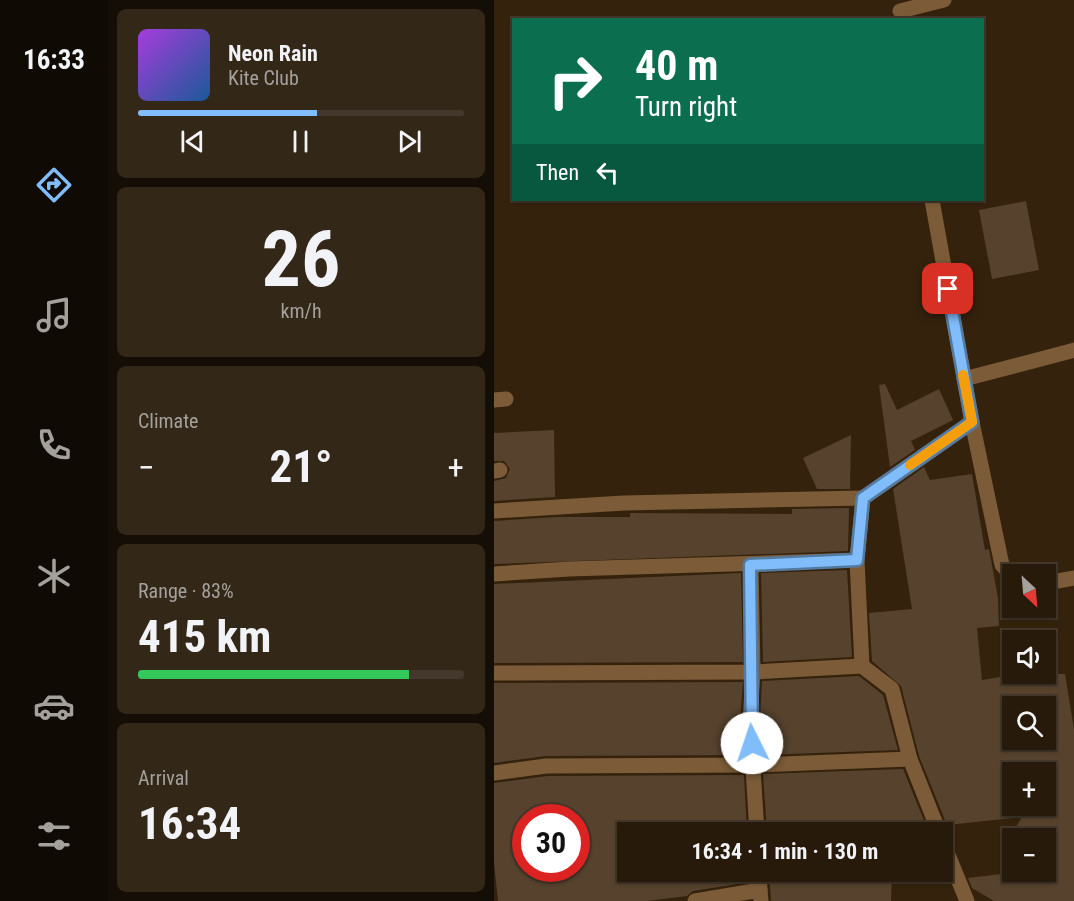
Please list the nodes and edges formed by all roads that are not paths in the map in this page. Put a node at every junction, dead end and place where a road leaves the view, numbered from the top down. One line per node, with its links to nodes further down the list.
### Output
1 (944, 0): 2 (street)
2 (899, 10)
3 (932, 201): 5 (street)
4 (1074, 350): 5 (street)
5 (964, 379): 6 (street)
6 (972, 422): 7 (street); 11 (street)
7 (863, 498): 8 (street); 9 (street)
8 (494, 511)
9 (857, 560): 10 (street); 15 (street)
10 (750, 565): 12 (street); 16 (street)
11 (1002, 565)
12 (494, 574)
13 (1074, 578): 14 (street)
14 (1056, 582)
15 (862, 666): 16 (street); 18 (street)
16 (753, 672): 17 (street); 19 (street)
17 (494, 673)
18 (910, 759): 19 (street); 22 (street)
19 (755, 765): 20 (street); 21 (street)
20 (494, 773)
21 (757, 822)
22 (935, 822)
23 (953, 867): 26 (street)
24 (760, 896): 25 (street)
25 (695, 901)
26 (967, 901)

